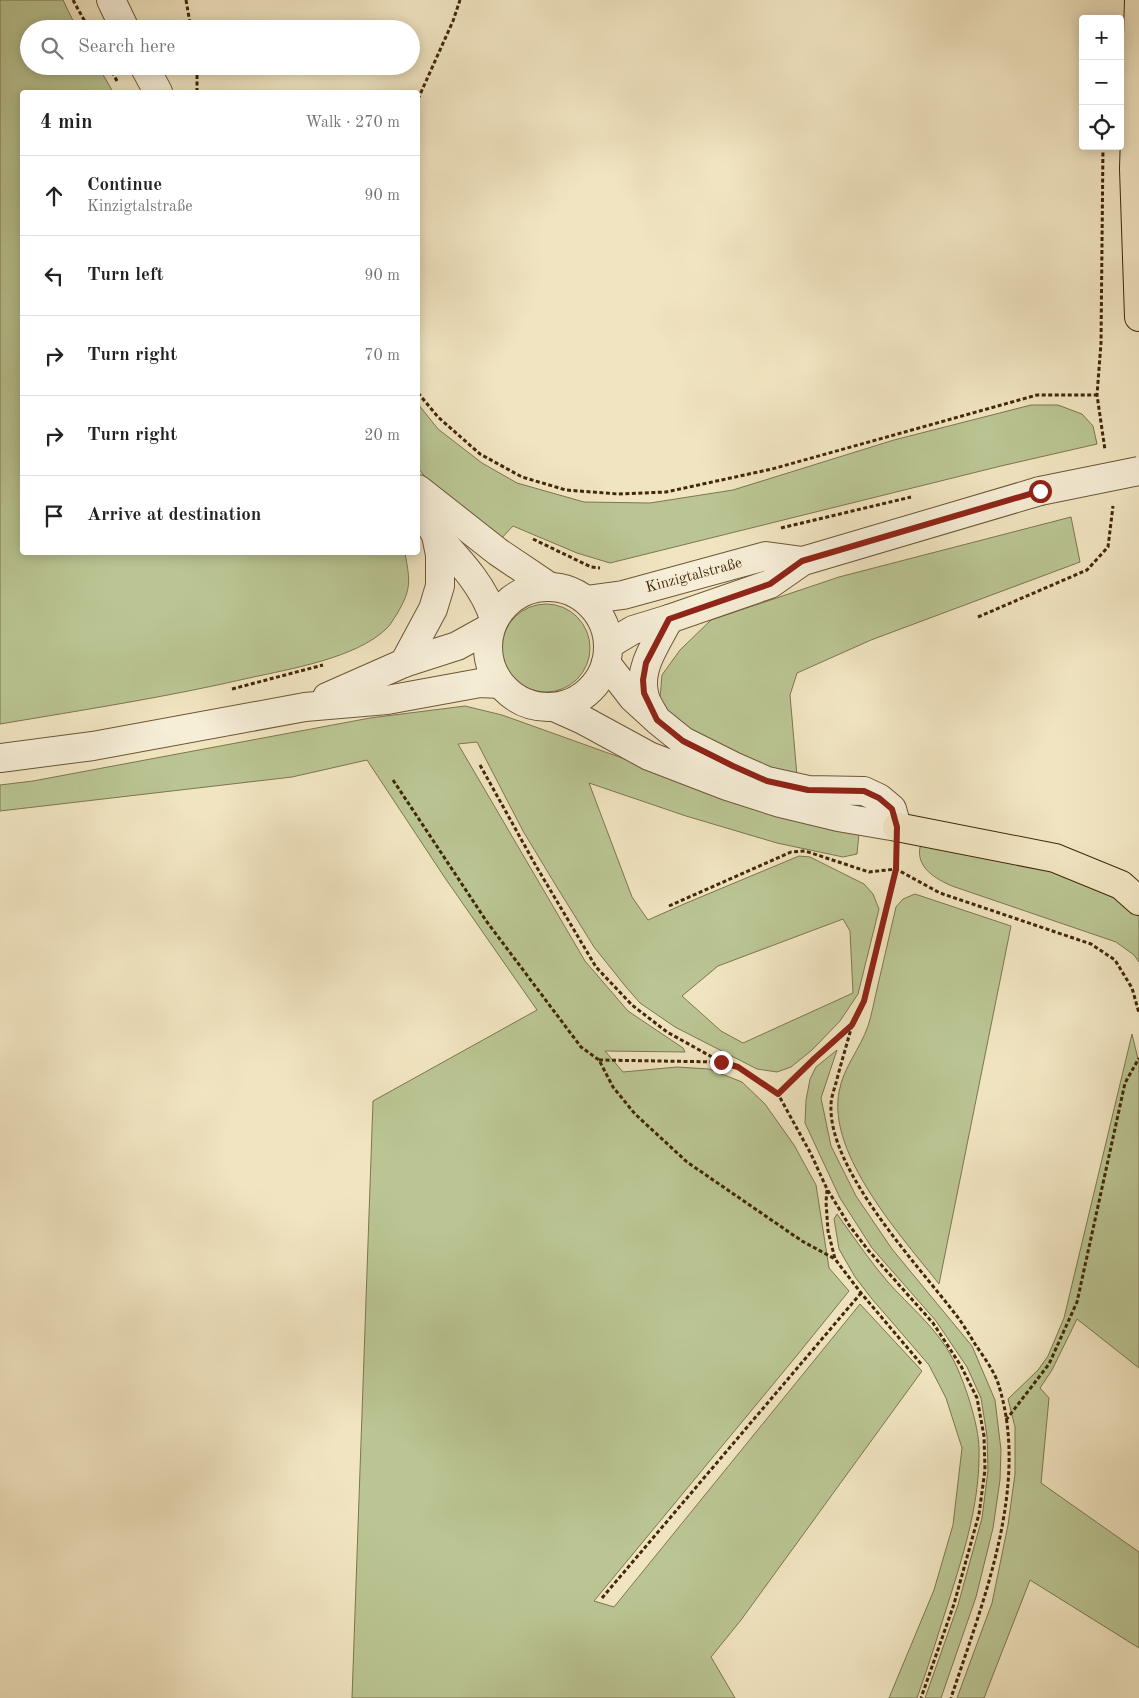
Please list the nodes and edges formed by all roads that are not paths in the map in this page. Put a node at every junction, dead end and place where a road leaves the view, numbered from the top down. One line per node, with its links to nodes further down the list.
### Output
1 (111, 0): 3 (street)
2 (1139, 0): 6 (highway)
3 (121, 20)
4 (149, 75): 5 (street)
5 (157, 90)
6 (1139, 317)
7 (1139, 471): 11 (street, Kinzigtalstraße, bridge)
8 (420, 491): 12 (street)
9 (420, 507): 10 (street)
10 (436, 534): 15 (street); 17 (street)
11 (802, 561): 13 (street, Kinzigtalstraße); 14 (street, Kinzigtalstraße)
12 (550, 587): 13 (street); 15 (street)
13 (586, 600): 16 (street)
14 (669, 619): 16 (street, Kinzigtalstraße); 21 (street)
15 (492, 627): 17 (street); 18 (street)
16 (607, 654): 20 (street); 21 (street)
17 (404, 663): 19 (street)
18 (500, 684): 19 (street); 20 (street)
19 (305, 707): 22 (street)
20 (554, 707): 23 (street)
21 (657, 720): 23 (street)
22 (0, 758)
23 (897, 827): 24 (highway)
24 (1139, 901)

